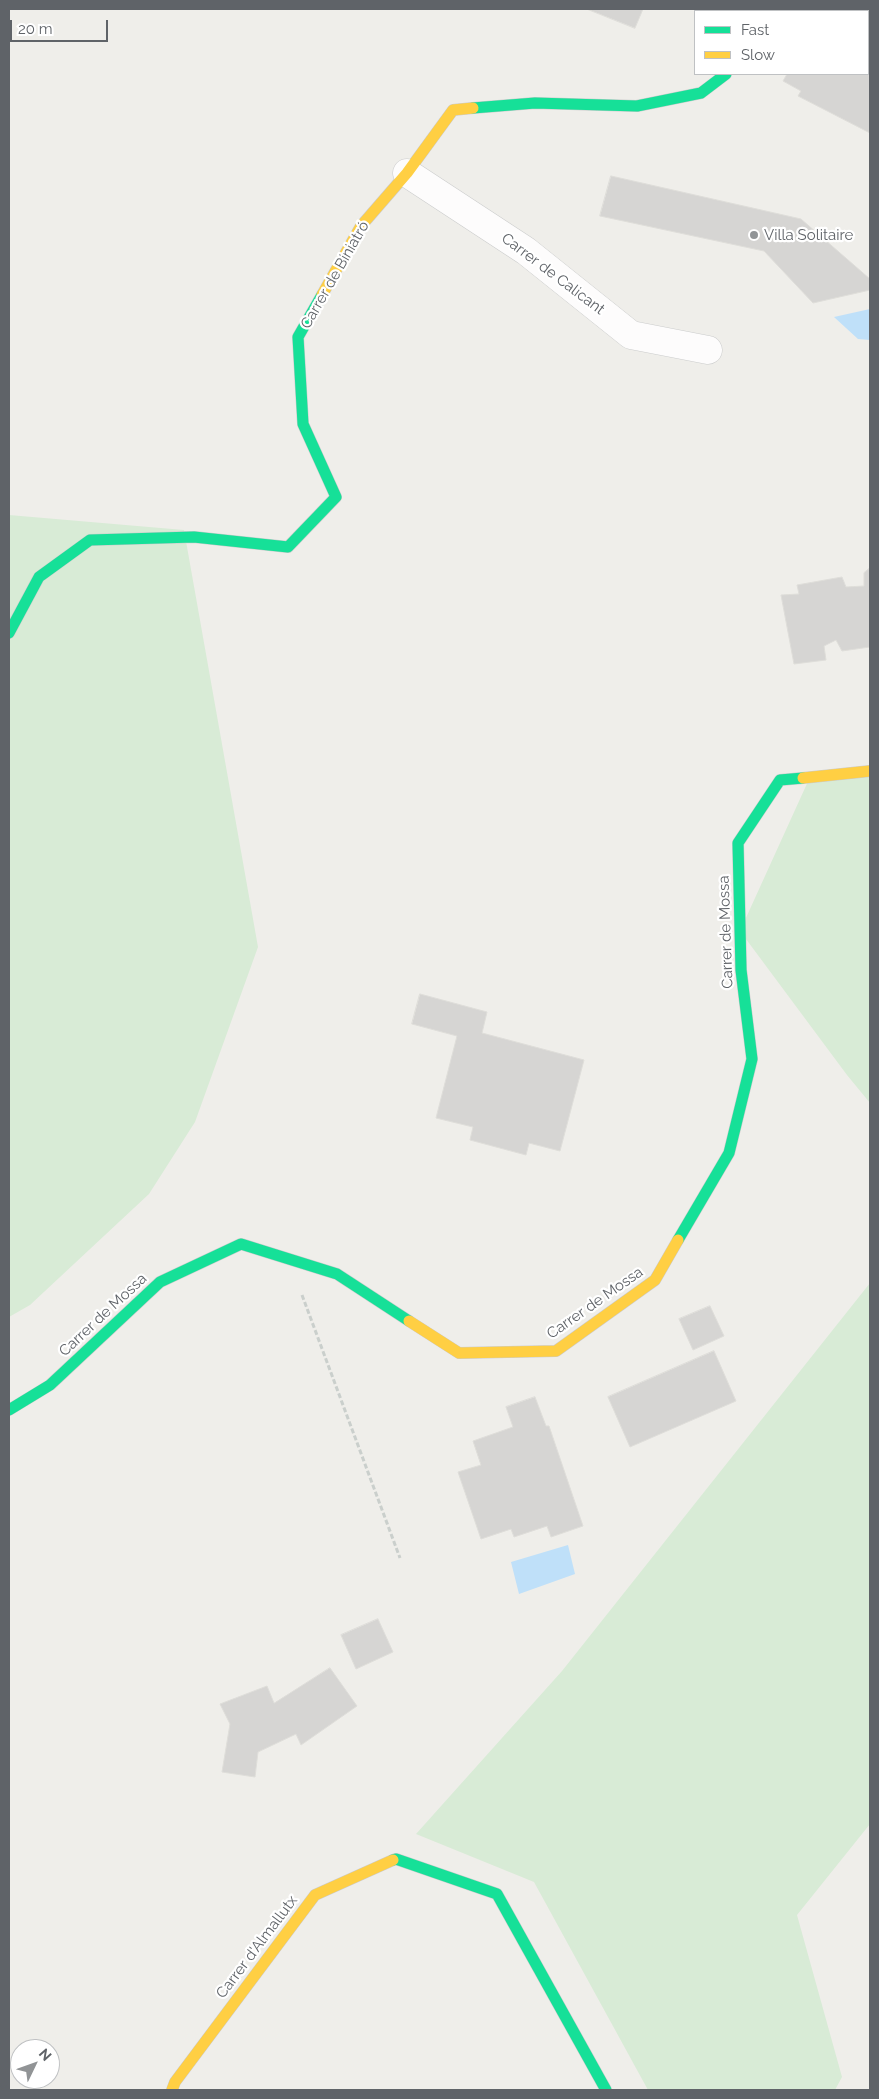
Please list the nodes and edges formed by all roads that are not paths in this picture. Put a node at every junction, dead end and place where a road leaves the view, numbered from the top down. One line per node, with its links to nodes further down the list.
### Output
1 (725, 75): 2 (street, Carrer de Biniatró)
2 (407, 173): 3 (street, Carrer de Calicant); 4 (street, Carrer de Biniatró)
3 (708, 350)
4 (9, 633)
5 (870, 771): 6 (street, Carrer de Mossa)
6 (9, 1410)
7 (172, 2090): 8 (street, Carrer d'Almallutx)
8 (606, 2090)

